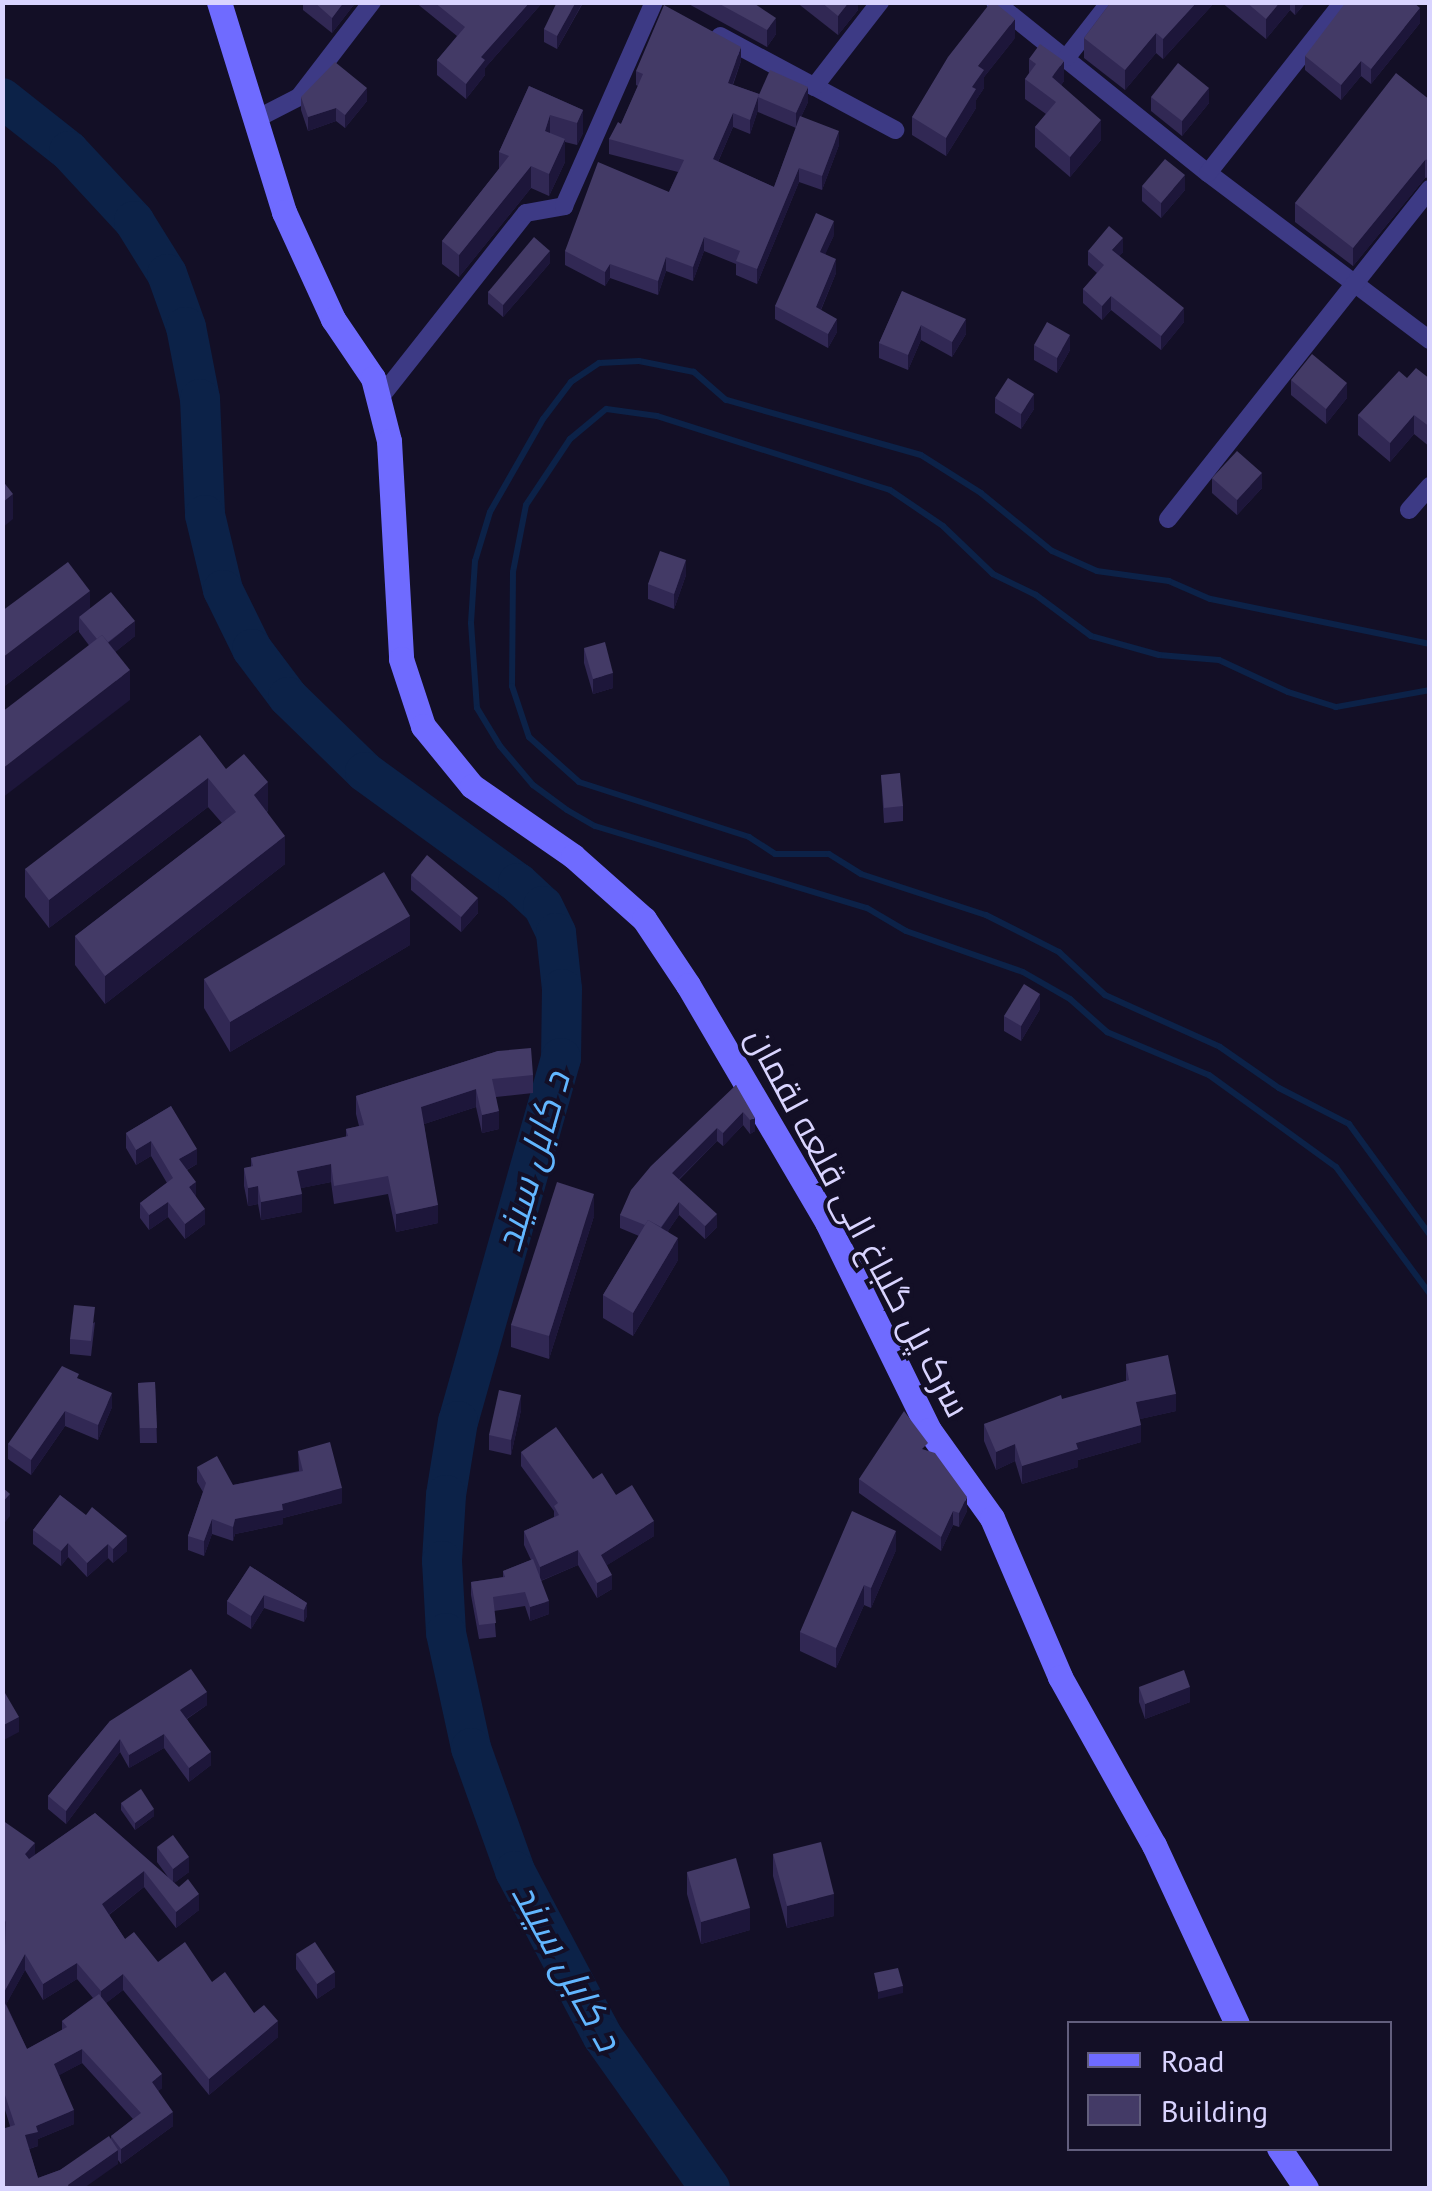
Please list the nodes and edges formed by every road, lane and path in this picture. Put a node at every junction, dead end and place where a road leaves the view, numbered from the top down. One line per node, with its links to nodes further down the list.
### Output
1 (219, 2): 12 (street, سرک پل گلباغ الی قلعه لقمان)
2 (372, 2): 12 (street)
3 (656, 2): 8 (street); 18 (street)
4 (880, 2): 11 (street)
5 (995, 2): 10 (street)
6 (1110, 2): 10 (street)
7 (1343, 2): 14 (street)
8 (676, 12)
9 (710, 31): 11 (street)
10 (1067, 57): 14 (street)
11 (814, 87): 13 (street)
12 (258, 118): 18 (street, سرک پل گلباغ الی قلعه لقمان)
13 (895, 130)
14 (1208, 174): 16 (street)
15 (1430, 189): 16 (street)
16 (1355, 281): 17 (street); 21 (street)
17 (1430, 340)
18 (378, 400): 22 (street, سرک پل گلباغ الی قلعه لقمان)
19 (1430, 486): 20 (street)
20 (1409, 510)
21 (1168, 519)
22 (1236, 2021)
23 (1281, 2151): 24 (street)
24 (1306, 2188)

